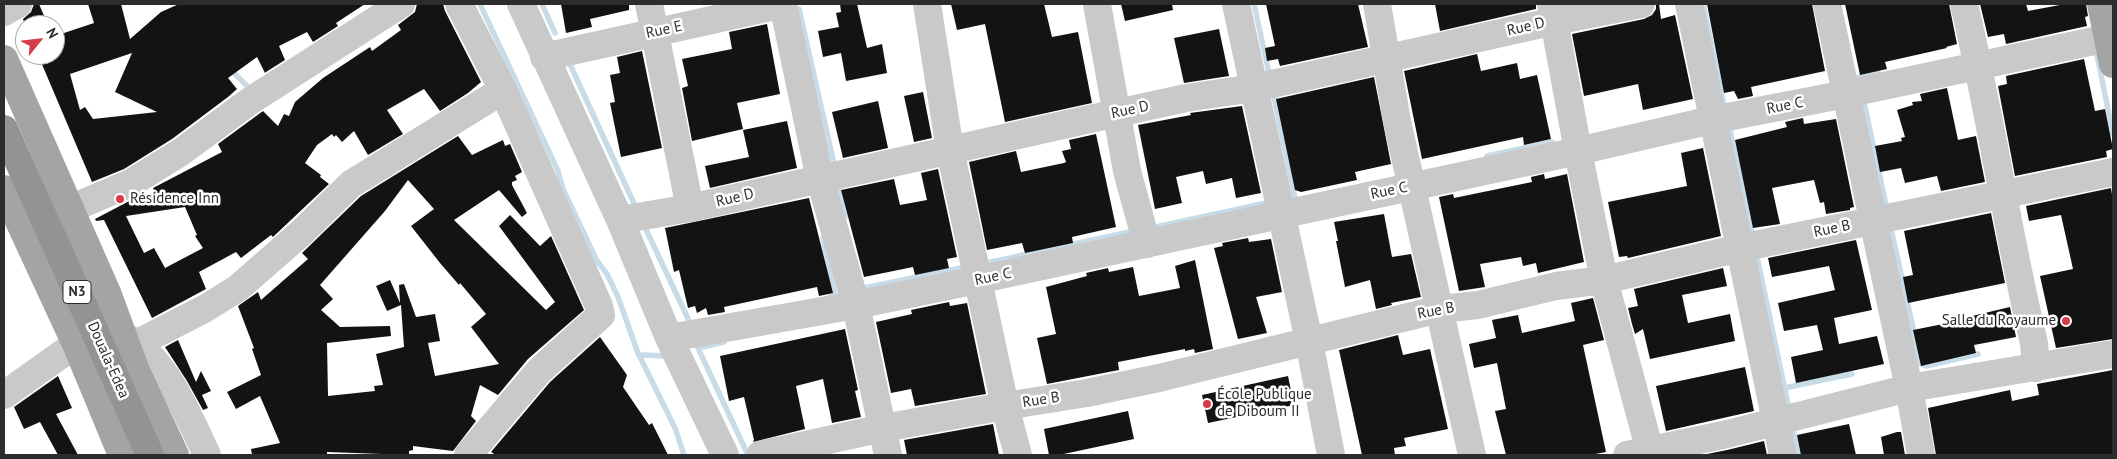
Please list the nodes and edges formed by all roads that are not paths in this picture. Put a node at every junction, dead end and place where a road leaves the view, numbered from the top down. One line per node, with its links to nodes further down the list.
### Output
1 (400, 4): 36 (street)
2 (459, 4): 23 (street)
3 (521, 4): 18 (street)
4 (649, 4): 16 (street)
5 (783, 4): 16 (street, Rue E); 31 (street)
6 (927, 4): 28 (street)
7 (1097, 4): 25 (street)
8 (1236, 4): 22 (street)
9 (1377, 4): 20 (street)
10 (1641, 4): 15 (street, Rue D)
11 (1689, 4): 26 (street)
12 (1827, 4): 24 (street)
13 (1964, 4): 21 (street)
14 (2104, 6): 17 (main road)
15 (1553, 12): 20 (street, Rue D); 29 (street)
16 (656, 31): 18 (street, Rue E); 35 (street)
17 (2111, 51): 21 (street, Rue C)
18 (544, 57): 38 (street)
19 (4, 59): 36 (main road)
20 (1387, 59): 22 (street, Rue D); 32 (street)
21 (1979, 66): 24 (street, Rue C); 34 (street)
22 (1254, 88): 25 (street, Rue D); 37 (street)
23 (503, 90): 47 (street); 62 (street)
24 (1846, 94): 26 (street, Rue C); 39 (street)
25 (1117, 113): 28 (street, Rue D); 40 (street)
26 (1712, 120): 29 (street, Rue C); 41 (street)
27 (4, 129): 59 (highway, Douala-Edea / N3)
28 (950, 150): 31 (street, Rue D); 42 (street)
29 (1578, 151): 32 (street, Rue C); 43 (street)
30 (2113, 172): 34 (street, Rue B)
31 (820, 179): 35 (street, Rue D); 44 (street)
32 (1412, 186): 37 (street, Rue C); 45 (street)
33 (4, 189): 49 (main road)
34 (2002, 193): 39 (street, Rue B); 51 (street)
35 (690, 208): 38 (street, Rue D)
36 (70, 209): 47 (main road)
37 (1282, 214): 40 (street, Rue C); 48 (street)
38 (620, 220): 46 (street)
39 (1873, 221): 41 (street, Rue B); 52 (street)
40 (1147, 244): 42 (street, Rue C)
41 (1740, 248): 43 (street, Rue B); 55 (street)
42 (978, 280): 44 (street, Rue C); 54 (street)
43 (1604, 280): 45 (street, Rue B); 57 (street)
44 (856, 305): 46 (street, Rue C); 56 (street)
45 (1440, 309): 48 (street, Rue B); 68 (street)
46 (669, 338): 63 (street)
47 (130, 339): 60 (main road); 61 (street)
48 (1309, 341): 54 (street, Rue B); 67 (street)
49 (76, 344): 53 (street); 58 (main road)
50 (2113, 354): 51 (street)
51 (2036, 368): 52 (street)
52 (1909, 388): 55 (street); 70 (street)
53 (4, 396)
54 (1005, 406): 56 (street, Rue B); 66 (street)
55 (1776, 422): 57 (street); 69 (street)
56 (883, 428): 64 (street, Rue B); 65 (street)
57 (1643, 454)
58 (122, 455)
59 (150, 455)
60 (175, 455)
61 (207, 455)
62 (468, 455)
63 (725, 455)
64 (760, 455)
65 (888, 455)
66 (1018, 455)
67 (1332, 455)
68 (1472, 455)
69 (1783, 455)
70 (1921, 455)

